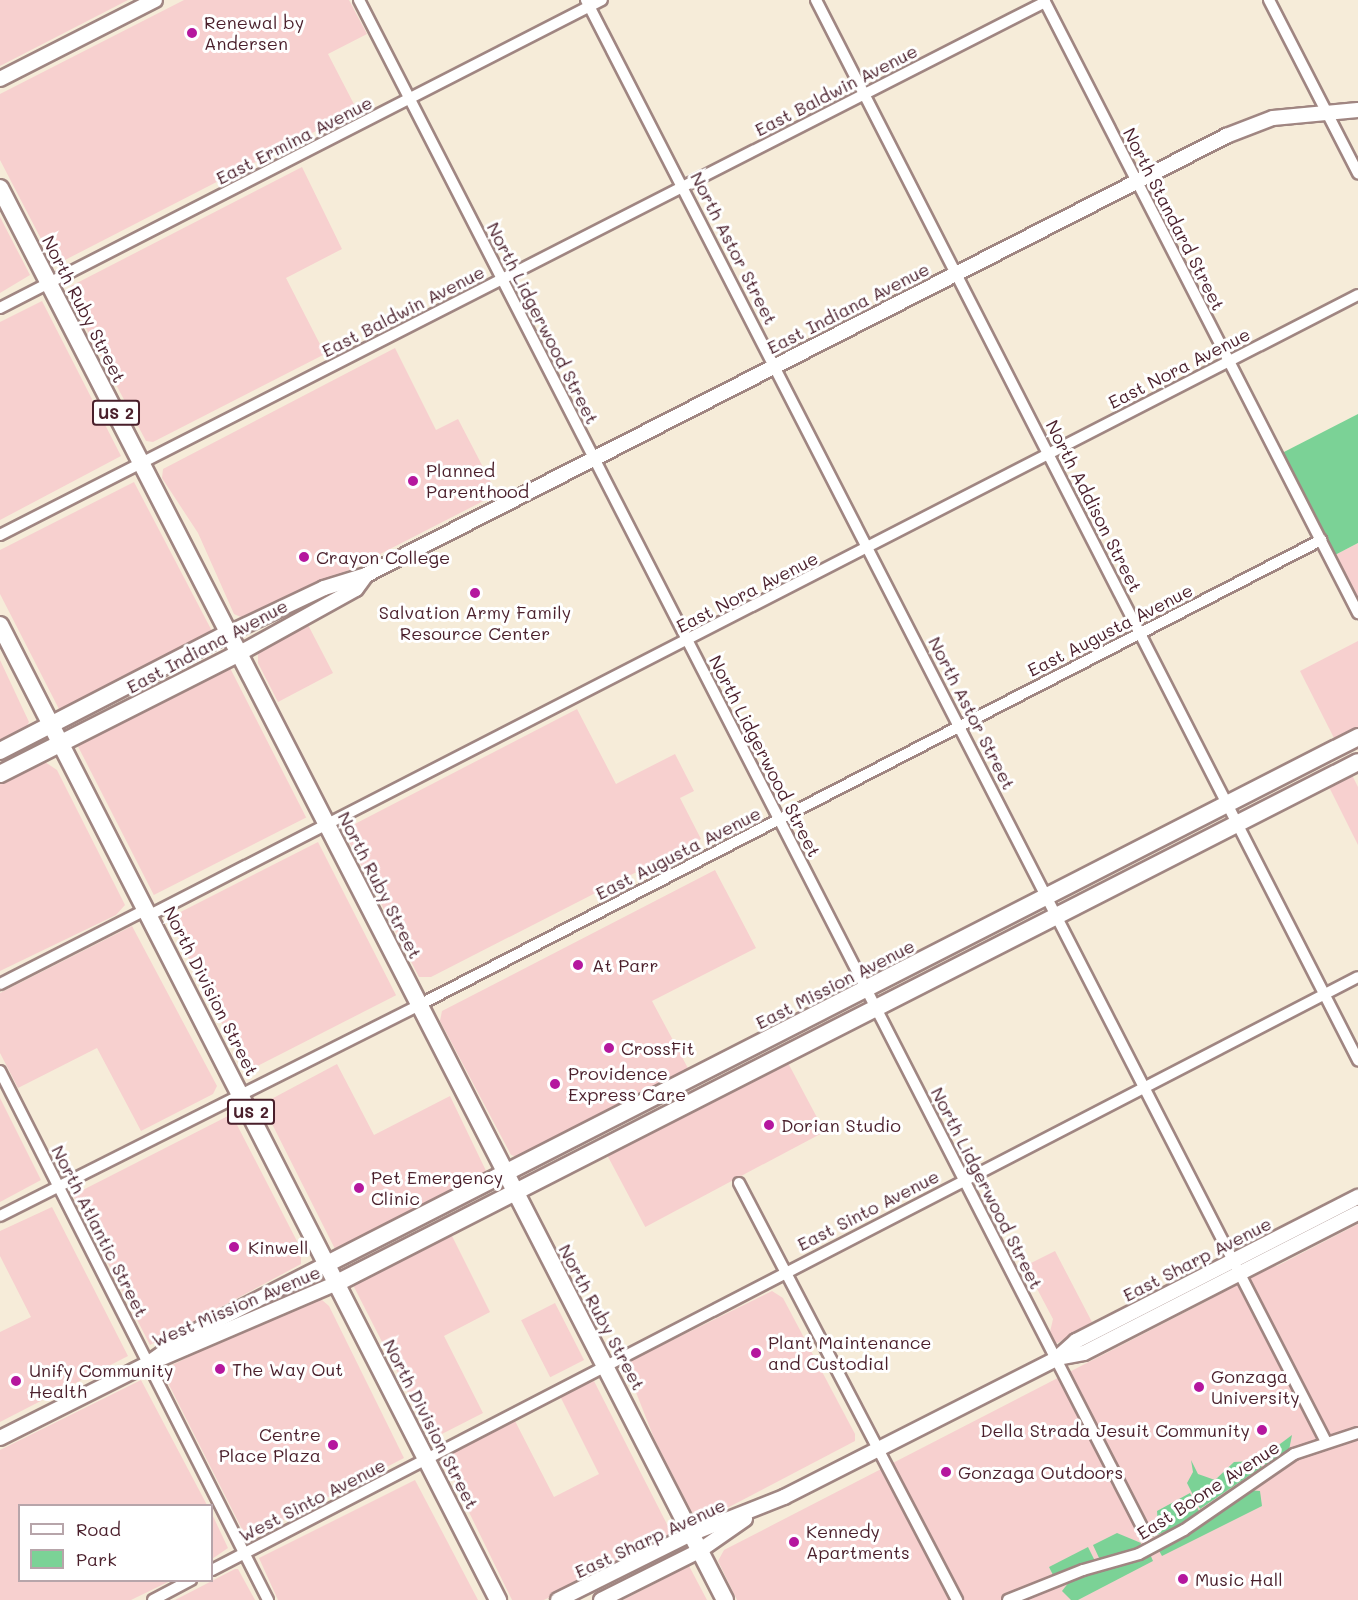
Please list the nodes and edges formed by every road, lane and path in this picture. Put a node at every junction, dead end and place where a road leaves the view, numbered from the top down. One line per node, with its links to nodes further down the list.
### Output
1 (155, 0): 8 (main road)
2 (359, 0): 10 (street, North Lidgerwood Street)
3 (602, 0): 7 (street, East Ermina Avenue)
4 (816, 0): 9 (street, North Addison Street)
5 (1269, 0): 12 (street)
6 (1044, 1): 9 (street, East Baldwin Avenue); 14 (street, North Standard Street)
7 (588, 3): 10 (street, East Ermina Avenue); 15 (street, North Astor Street)
8 (0, 79)
9 (864, 94): 15 (street, East Baldwin Avenue); 17 (street, North Addison Street)
10 (409, 99): 18 (street, North Lidgerwood Street); 19 (street, East Ermina Avenue)
11 (1358, 110): 12 (main road, East Indiana Avenue)
12 (1326, 113): 13 (street); 14 (main road, East Indiana Avenue)
13 (1358, 172)
14 (1137, 182): 17 (main road, East Indiana Avenue); 22 (street, North Standard Street)
15 (683, 186): 18 (street, East Baldwin Avenue); 23 (street, North Astor Street)
16 (0, 188): 19 (main road, North Ruby Street / US 2)
17 (956, 274): 23 (main road, East Indiana Avenue); 24 (street, North Addison Street)
18 (502, 279): 25 (street, North Lidgerwood Street); 26 (street, East Baldwin Avenue)
19 (49, 284): 21 (street, East Ermina Avenue); 26 (main road, North Ruby Street / US 2)
20 (1358, 295): 22 (street, East Nora Avenue)
21 (0, 308)
22 (1228, 362): 24 (street, East Nora Avenue); 28 (street, North Standard Street)
23 (776, 366): 25 (main road, East Indiana Avenue); 29 (street, North Astor Street)
24 (1048, 454): 29 (street, East Nora Avenue); 34 (street, North Addison Street)
25 (594, 459): 30 (main road, East Indiana Avenue); 35 (street, North Lidgerwood Street)
26 (141, 463): 27 (street, East Baldwin Avenue); 33 (main road, North Ruby Street / US 2)
27 (0, 535)
28 (1321, 540): 31 (street, North Standard Street); 34 (street, East Augusta Avenue)
29 (869, 547): 35 (street, East Nora Avenue); 38 (street, North Astor Street)
30 (366, 575): 33 (main road, East Indiana Avenue); 36 (main road, East Indiana Avenue)
31 (1358, 614)
32 (0, 625): 37 (main road, North Division Street / US 2)
33 (229, 633): 36 (main road, North Ruby Street / US 2); 37 (main road, East Indiana Avenue)
34 (1140, 633): 38 (street, East Augusta Avenue); 44 (street, North Addison Street)
35 (687, 641): 45 (street, North Lidgerwood Street); 46 (street, East Nora Avenue)
36 (240, 653): 40 (main road, East Indiana Avenue); 46 (main road, North Ruby Street / US 2)
37 (50, 724): 40 (main road, North Division Street / US 2); 41 (main road, East Indiana Avenue)
38 (960, 727): 45 (street, East Augusta Avenue); 48 (street, North Astor Street)
39 (1358, 737): 44 (main road, East Mission Avenue)
40 (61, 745): 43 (main road, East Indiana Avenue); 49 (main road, North Division Street / US 2)
41 (0, 751)
42 (1358, 762): 47 (main road)
43 (0, 774)
44 (1228, 804): 47 (street, North Addison Street); 48 (main road, East Mission Avenue)
45 (779, 819): 53 (street, North Lidgerwood Street); 55 (street, East Augusta Avenue)
46 (327, 824): 49 (street, East Nora Avenue); 55 (main road, North Ruby Street / US 2)
47 (1238, 824): 50 (main road); 54 (street, North Addison Street)
48 (1047, 897): 50 (street, North Astor Street); 53 (main road, East Mission Avenue)
49 (148, 912): 52 (street, East Nora Avenue); 60 (main road, North Division Street / US 2)
50 (1057, 918): 56 (main road); 59 (street, North Astor Street)
51 (1358, 976): 54 (street, East Sinto Avenue)
52 (0, 984)
53 (867, 990): 56 (street, North Lidgerwood Street); 61 (main road, East Mission Avenue)
54 (1324, 994): 57 (street, North Addison Street); 59 (street, East Sinto Avenue)
55 (418, 1005): 60 (street, East Augusta Avenue); 61 (main road, North Ruby Street / US 2)
56 (876, 1008): 62 (street, North Lidgerwood Street); 65 (main road)
57 (1358, 1060)
58 (0, 1071): 64 (street, North Atlantic Street)
59 (1145, 1086): 62 (street, East Sinto Avenue); 70 (street, North Astor Street)
60 (242, 1094): 64 (street, East Augusta Avenue); 69 (main road, North Division Street / US 2)
61 (506, 1174): 65 (main road, North Ruby Street / US 2); 69 (main road, East Mission Avenue)
62 (963, 1179): 71 (street, East Sinto Avenue); 73 (street, North Lidgerwood Street)
63 (739, 1183): 71 (street)
64 (59, 1187): 68 (street, East Augusta Avenue); 74 (street, North Atlantic Street)
65 (515, 1194): 72 (main road); 75 (main road, North Ruby Street / US 2)
66 (1358, 1197): 70 (main road, East Sharp Avenue)
67 (1358, 1213): 70 (main road, East Sharp Avenue)
68 (0, 1216)
69 (327, 1264): 72 (main road, North Division Street / US 2); 74 (main road, West Mission Avenue)
70 (1237, 1267): 73 (main road, East Sharp Avenue); 78 (street, North Astor Street)
71 (786, 1271): 75 (street, East Sinto Avenue); 79 (street)
72 (337, 1283): 74 (main road, West Mission Avenue); 80 (main road, North Division Street / US 2)
73 (1056, 1359): 79 (main road, East Sharp Avenue); 82 (street, North Lidgerwood Street)
74 (149, 1363): 77 (main road, West Mission Avenue); 85 (street, North Atlantic Street)
75 (605, 1365): 80 (street, East Sinto Avenue); 83 (main road, North Ruby Street / US 2)
76 (1358, 1433): 78 (street, East Boone Avenue)
77 (0, 1438)
78 (1326, 1442): 95 (street, East Boone Avenue)
79 (878, 1449): 81 (main road, East Sharp Avenue); 94 (street)
80 (427, 1460): 85 (street, West Sinto Avenue); 90 (main road, North Division Street / US 2)
81 (757, 1510): 83 (main road, East Sharp Avenue); 84 (main road, East Sharp Avenue)
82 (1142, 1527)
83 (691, 1534): 84 (main road, North Ruby Street / US 2); 91 (main road, East Sharp Avenue)
84 (699, 1551): 92 (main road, East Sharp Avenue); 93 (main road, North Ruby Street / US 2)
85 (244, 1553): 86 (street, West Sinto Avenue); 89 (street, North Atlantic Street)
86 (213, 1569)
87 (189, 1582): 88 (street)
88 (153, 1600)
89 (268, 1600)
90 (498, 1600)
91 (558, 1600)
92 (601, 1600)
93 (724, 1600)
94 (957, 1600)
95 (1008, 1600)

